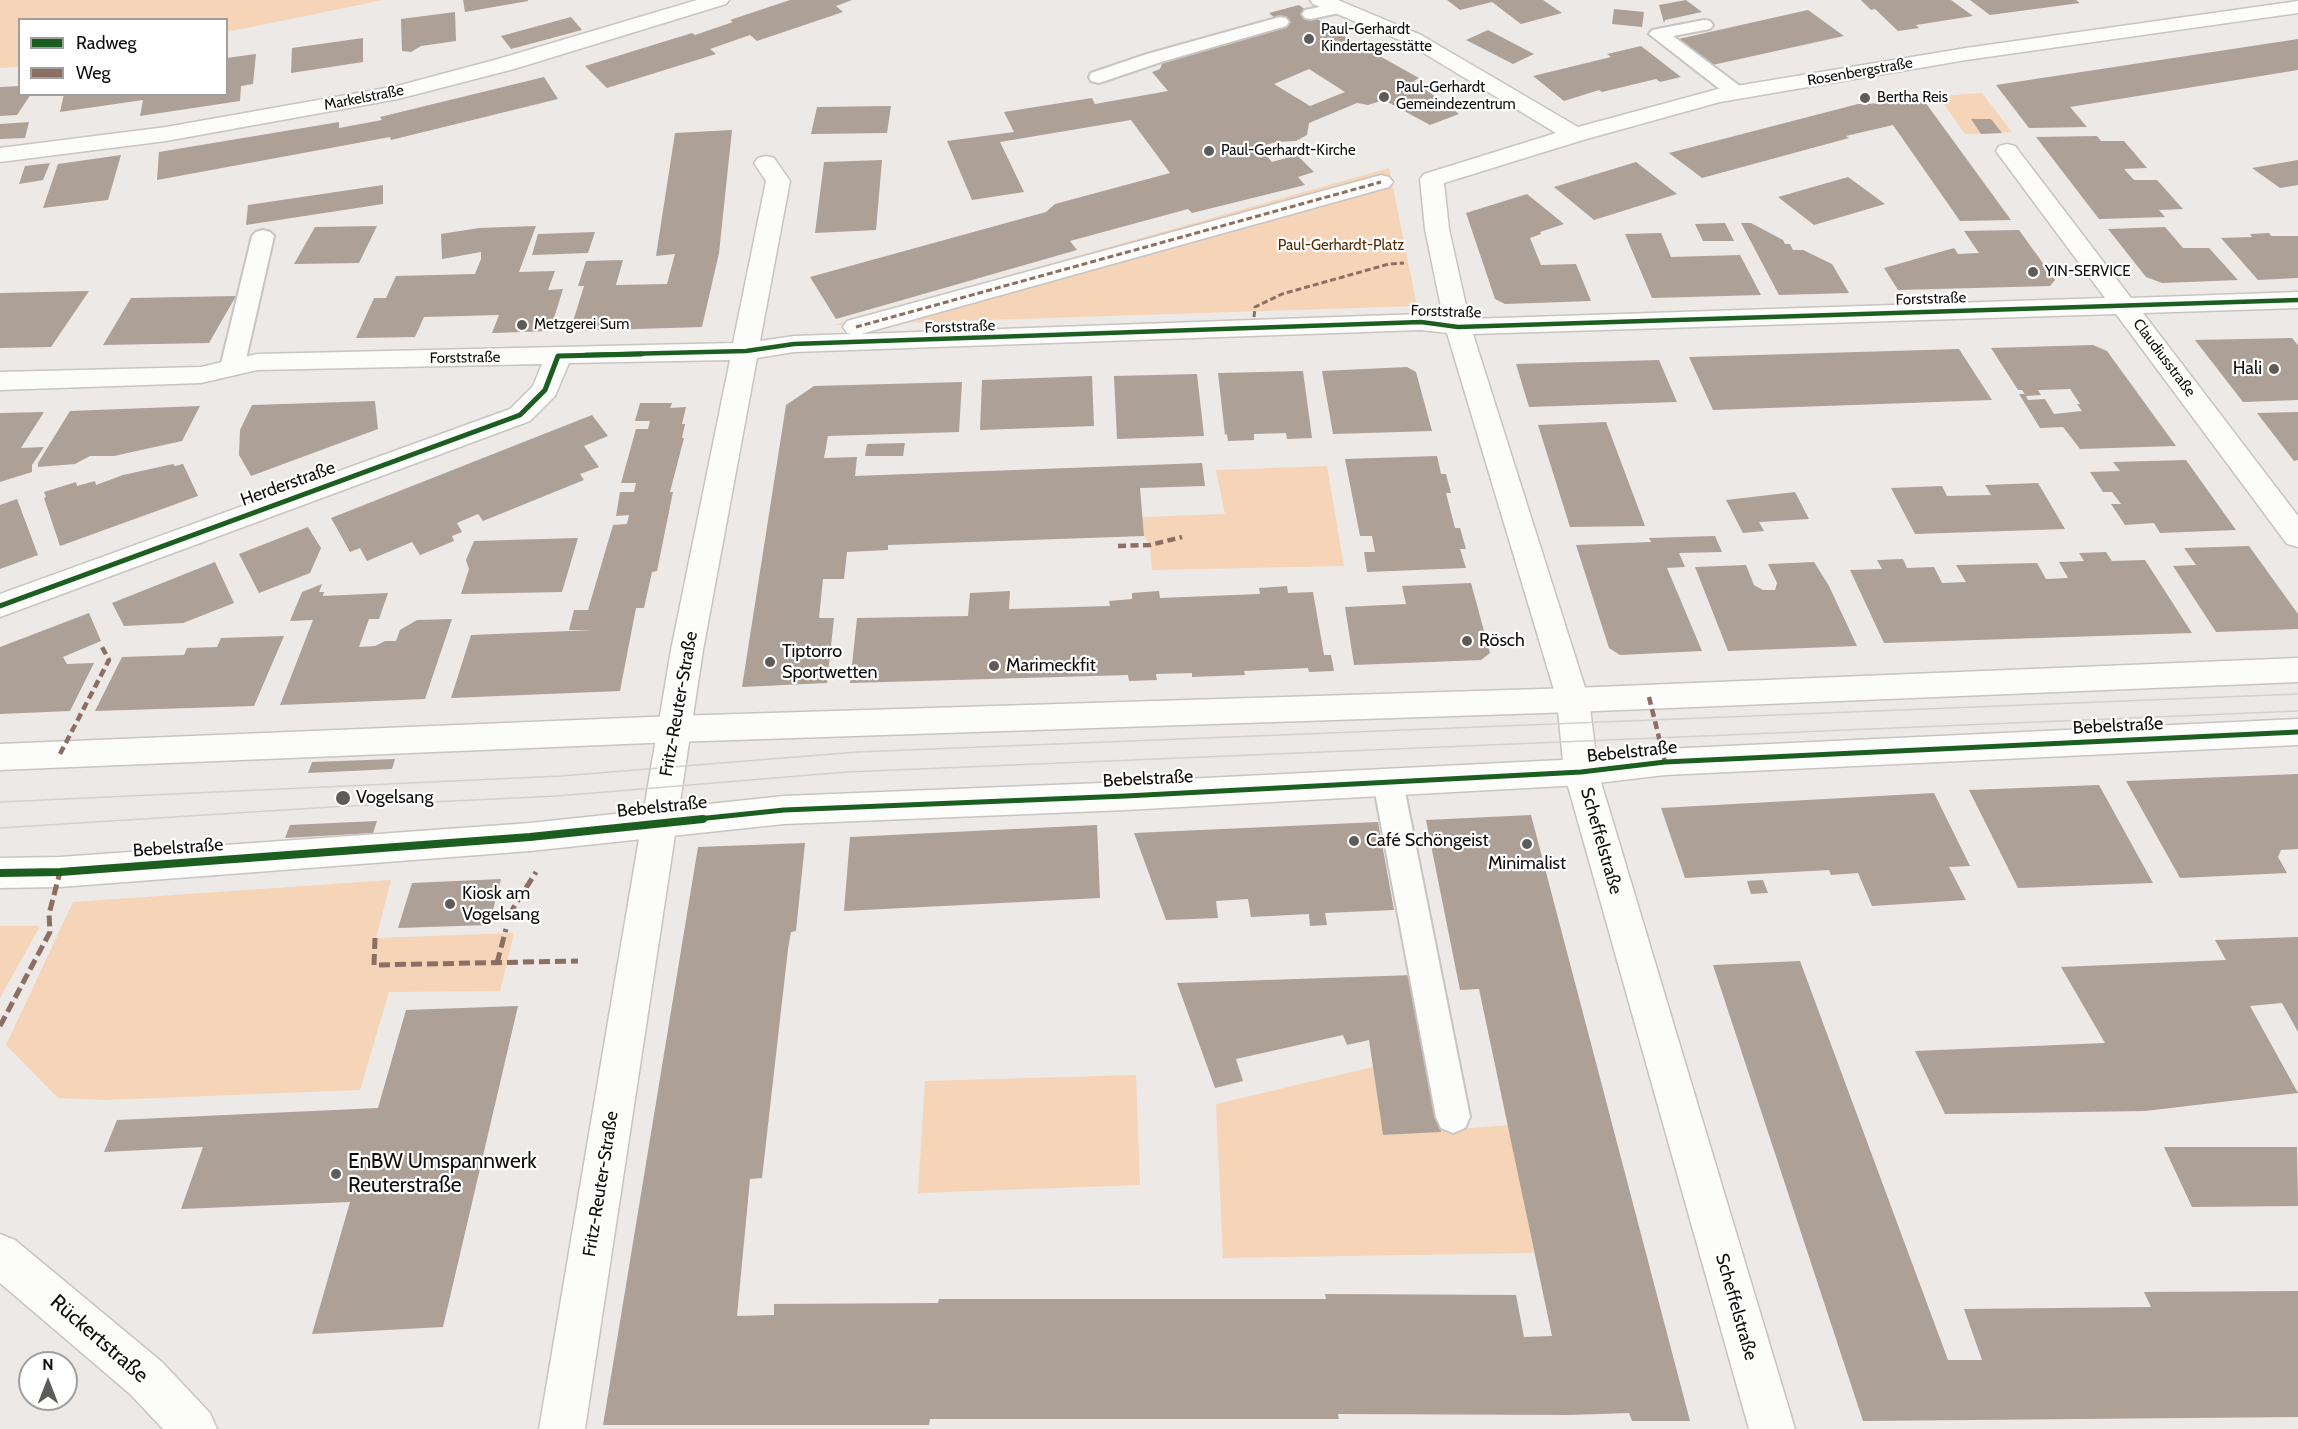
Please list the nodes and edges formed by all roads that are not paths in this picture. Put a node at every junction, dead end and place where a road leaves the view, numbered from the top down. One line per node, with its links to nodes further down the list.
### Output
1 (719, 0): 10 (street, Markelstraße)
2 (1323, 7): 8 (street)
3 (2298, 7): 7 (street, Rosenbergstraße)
4 (1280, 22): 6 (lane)
5 (1704, 25): 7 (lane)
6 (1098, 77)
7 (1737, 93): 8 (street, Rosenbergstraße)
8 (1575, 135): 12 (street, Rosenbergstraße)
9 (2007, 151): 16 (street, Claudiusstraße)
10 (0, 155)
11 (766, 163): 19 (street, Fritz-Reuter-Straße)
12 (1432, 179): 18 (street, Scheffelstraße)
13 (1381, 182): 17 (street)
14 (263, 236): 21 (lane)
15 (2298, 300): 16 (street, Forststraße)
16 (2125, 304): 18 (street, Forststraße); 23 (street, Claudiusstraße)
17 (856, 327)
18 (1458, 327): 19 (street, Forststraße); 26 (street, Scheffelstraße)
19 (746, 351): 20 (street, Forststraße); 27 (street, Fritz-Reuter-Straße)
20 (558, 356): 21 (street, Forststraße); 24 (street, Herderstraße)
21 (232, 368): 22 (street, Forststraße)
22 (0, 381)
23 (2298, 537)
24 (0, 606)
25 (2298, 670): 26 (street)
26 (1573, 700): 27 (street); 30 (street, Scheffelstraße)
27 (674, 729): 29 (street); 32 (street, Fritz-Reuter-Straße)
28 (2298, 732): 30 (street, Bebelstraße)
29 (0, 757)
30 (1581, 772): 31 (street, Bebelstraße); 38 (street, Scheffelstraße)
31 (1388, 782): 32 (street, Bebelstraße); 34 (lane)
32 (659, 822): 33 (street, Bebelstraße); 37 (street, Fritz-Reuter-Straße)
33 (0, 873)
34 (1453, 1117)
35 (0, 1256): 36 (street, Rückertstraße)
36 (194, 1429)
37 (562, 1429)
38 (1772, 1429)

